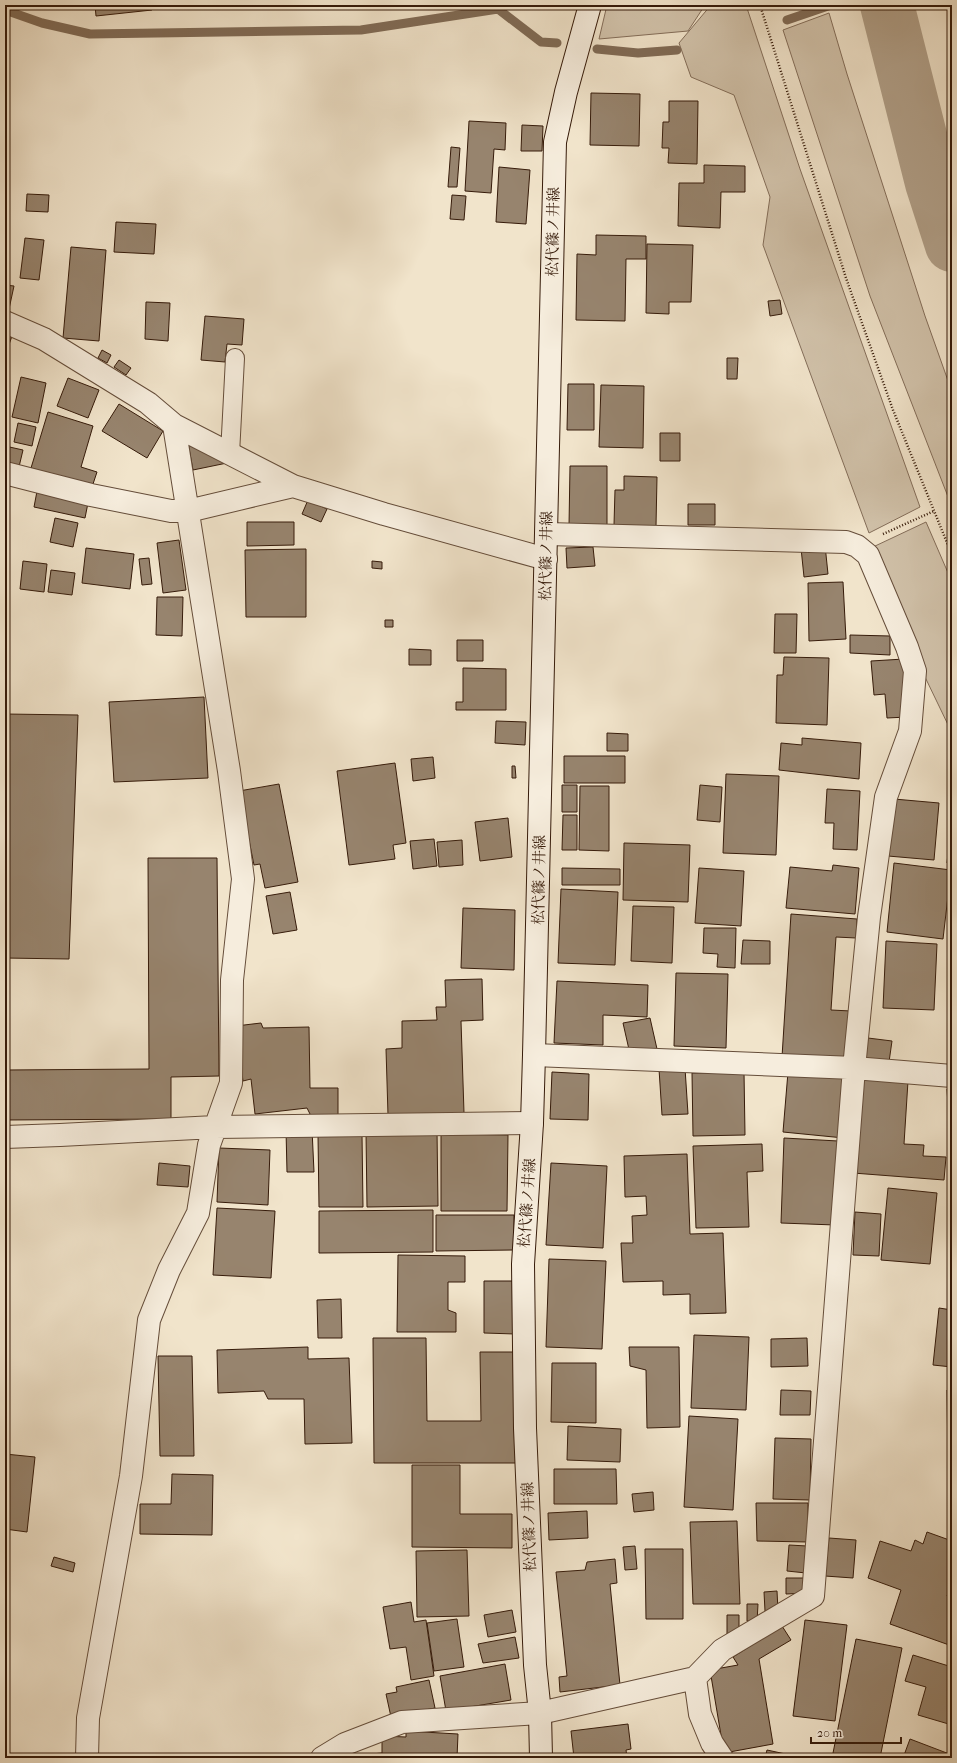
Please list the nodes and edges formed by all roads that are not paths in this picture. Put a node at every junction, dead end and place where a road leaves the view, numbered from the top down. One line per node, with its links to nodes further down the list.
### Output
1 (590, 5): 9 (street, 松代篠ノ井線)
2 (5, 322): 4 (street)
3 (235, 358): 5 (lane)
4 (174, 425): 5 (street); 8 (street)
5 (230, 454): 7 (street)
6 (5, 473): 8 (street)
7 (293, 486): 8 (street); 10 (street)
8 (188, 511): 15 (street)
9 (547, 534): 10 (street, 松代篠ノ井線); 12 (street)
10 (546, 559): 11 (street, 松代篠ノ井線)
11 (534, 1055): 12 (street); 14 (street, 松代篠ノ井線)
12 (854, 1068): 13 (street); 17 (street)
13 (952, 1076)
14 (532, 1123): 15 (street); 18 (street, 松代篠ノ井線)
15 (215, 1127): 16 (street); 19 (street)
16 (5, 1137)
17 (695, 1678): 18 (street); 22 (street)
18 (540, 1713): 20 (street); 21 (street, 松代篠ノ井線)
19 (87, 1758)
20 (322, 1758)
21 (541, 1758)
22 (722, 1758)

